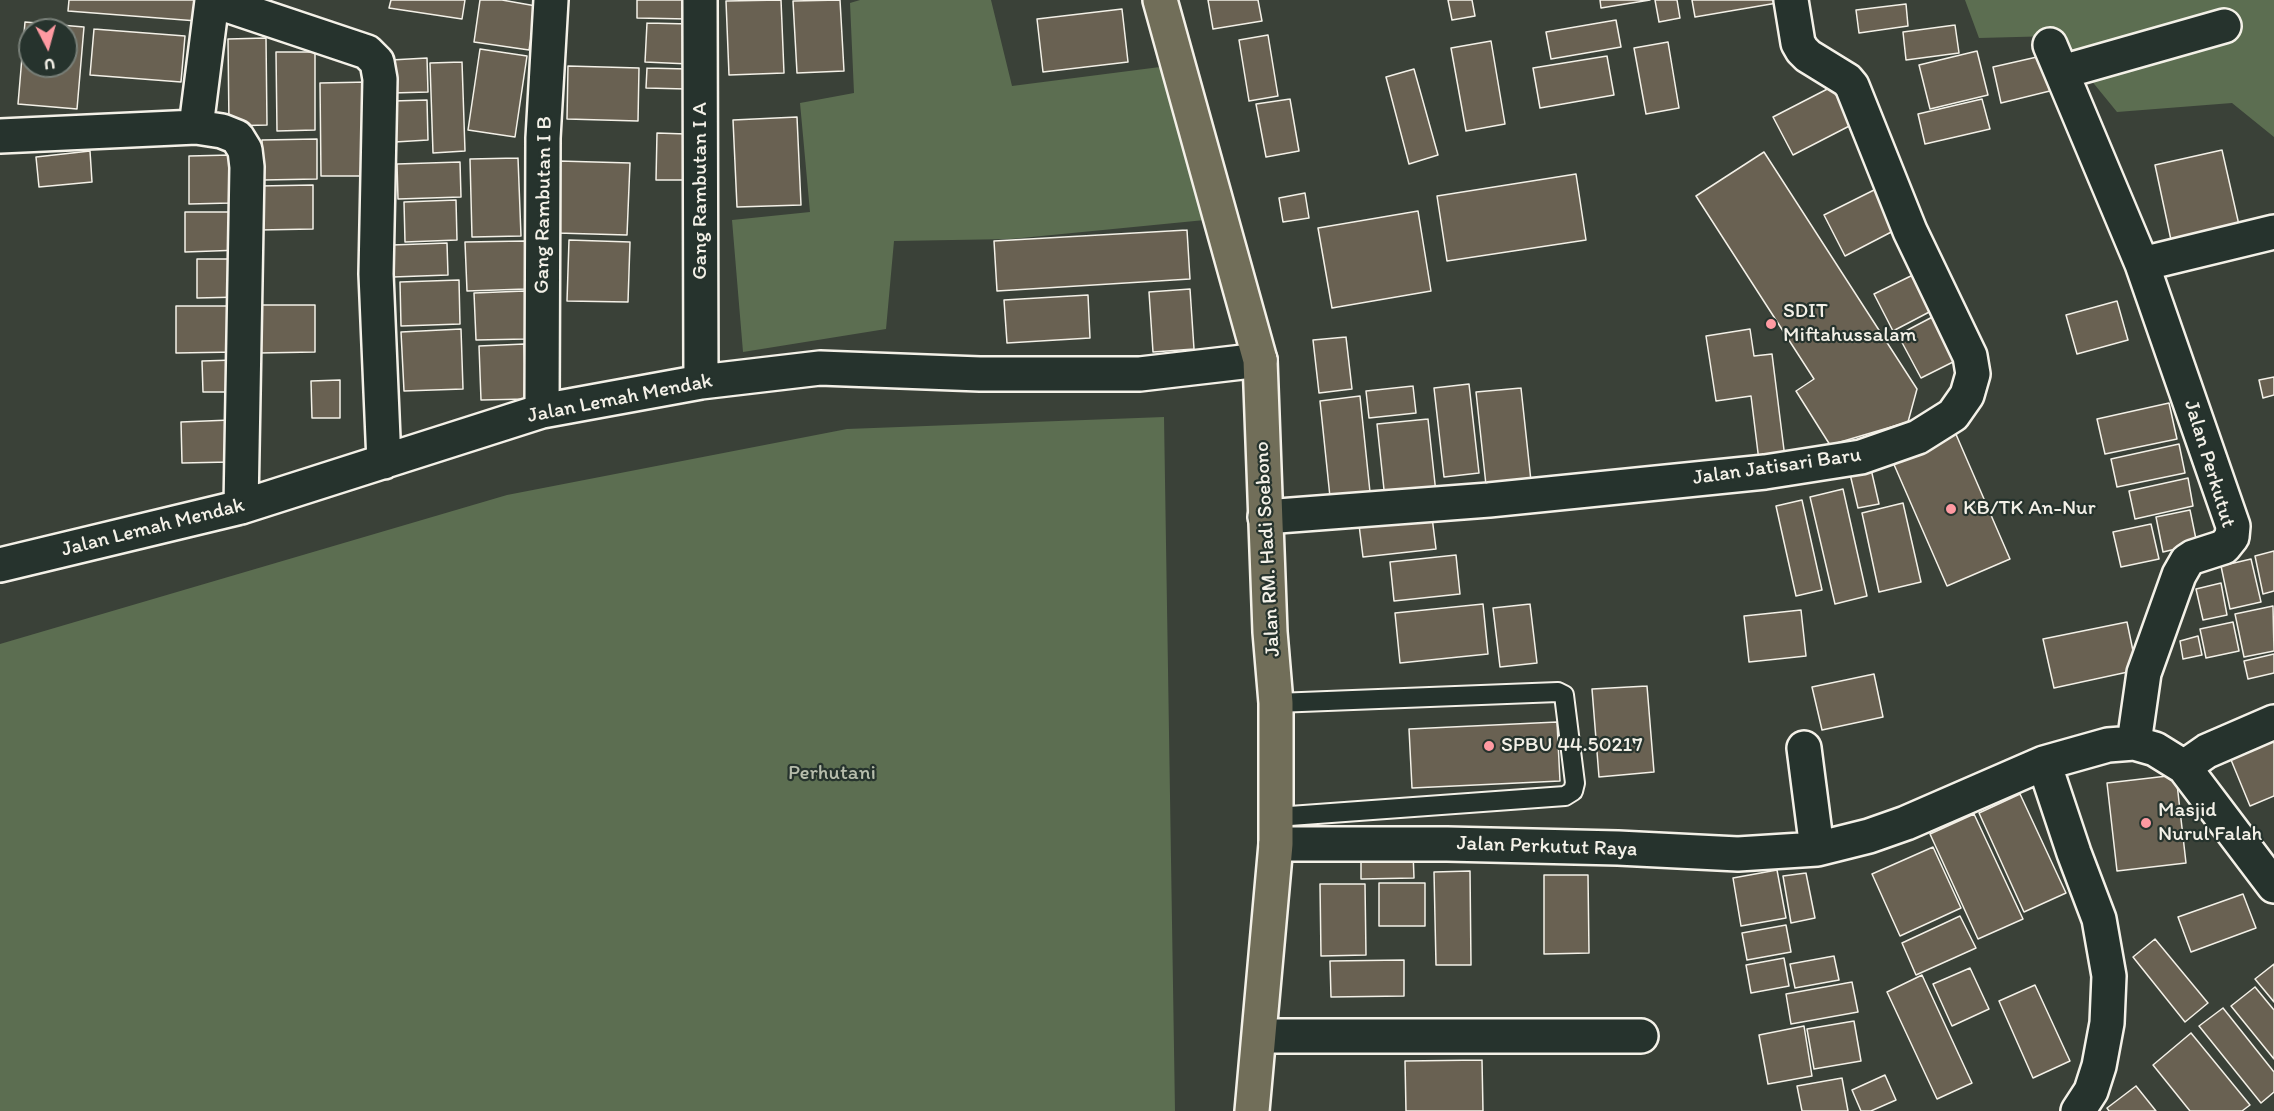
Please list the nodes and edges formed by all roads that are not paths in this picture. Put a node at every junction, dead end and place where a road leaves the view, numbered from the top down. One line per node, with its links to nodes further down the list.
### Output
1 (212, 0): 7 (street); 14 (street)
2 (551, 0): 13 (street, Gang Rambutan I B)
3 (700, 0): 12 (street, Gang Rambutan I A)
4 (1160, 0): 11 (main road, Jalan RM. Hadi Soebono)
5 (1791, 0): 16 (street, Jalan Jatisari Baru)
6 (2224, 26): 10 (street, Jalan Perkutut)
7 (196, 127): 8 (street); 15 (street)
8 (0, 136)
9 (2274, 232): 10 (street)
10 (2142, 264): 20 (street, Jalan Perkutut)
11 (1260, 360): 12 (street, Jalan Lemah Mendak); 16 (main road, Jalan RM. Hadi Soebono)
12 (701, 382): 13 (street, Jalan Lemah Mendak)
13 (542, 411): 14 (street, Jalan Lemah Mendak)
14 (384, 462): 15 (street, Jalan Lemah Mendak)
15 (241, 507): 17 (street, Jalan Lemah Mendak)
16 (1265, 517): 18 (main road, Jalan RM. Hadi Soebono)
17 (0, 565)
18 (1276, 703): 24 (main road, Jalan RM. Hadi Soebono); 24 (lane)
19 (2274, 722): 23 (street)
20 (2134, 743): 22 (street, Jalan Perkutut Raya); 23 (street, Jalan Perkutut Raya)
21 (1804, 748): 25 (street)
22 (2043, 763): 25 (street, Jalan Perkutut Raya); 30 (street)
23 (2184, 767): 26 (street)
24 (1276, 830): 25 (street, Jalan Perkutut Raya); 27 (main road, Jalan RM. Hadi Soebono)
25 (1817, 849)
26 (2274, 886)
27 (1260, 1036): 28 (street); 29 (main road, Jalan RM. Hadi Soebono)
28 (1641, 1036)
29 (1252, 1111)
30 (2078, 1111)

